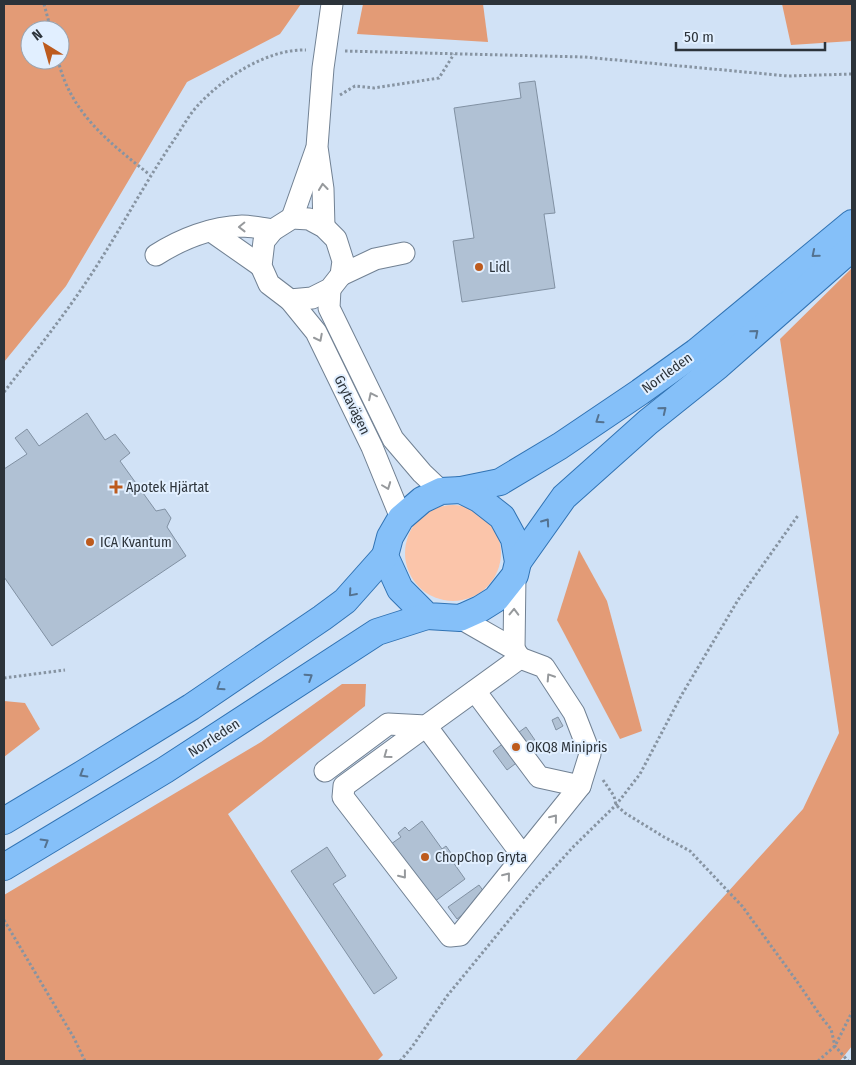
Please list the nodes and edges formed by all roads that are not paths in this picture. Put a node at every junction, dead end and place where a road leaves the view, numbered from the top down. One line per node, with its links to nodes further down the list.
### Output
1 (332, 5): 2 (street)
2 (317, 147): 3 (street); 7 (street, one-way to 2)
3 (292, 218): 5 (street); 7 (street)
4 (852, 223): 15 (main road, Norrleden, one-way to 15)
5 (273, 230): 6 (street, one-way to 6); 12 (street)
6 (211, 231): 10 (street); 12 (street)
7 (330, 233): 11 (street); 13 (street)
8 (852, 248): 18 (main road, Norrleden, one-way to 8)
9 (404, 253): 11 (street)
10 (156, 255)
11 (375, 259): 13 (street)
12 (261, 266): 14 (street)
13 (335, 282): 14 (street); 15 (street, Grytavägen, one-way to 13)
14 (290, 300): 16 (street, Grytavägen, one-way to 16)
15 (451, 491): 16 (main road); 18 (main road)
16 (401, 518): 17 (main road)
17 (384, 556): 19 (main road); 26 (main road, one-way to 26)
18 (516, 569): 20 (main road); 21 (street, one-way to 18)
19 (427, 616): 20 (main road); 28 (main road, Norrleden, one-way to 19)
20 (460, 618): 21 (street)
21 (517, 654): 22 (street); 25 (street, one-way to 21)
22 (475, 690): 23 (street); 25 (street)
23 (426, 726): 24 (street); 27 (street); 27 (street, one-way to 27)
24 (324, 771)
25 (580, 786): 27 (street, one-way to 25)
26 (4, 821)
27 (523, 856)
28 (4, 867)

